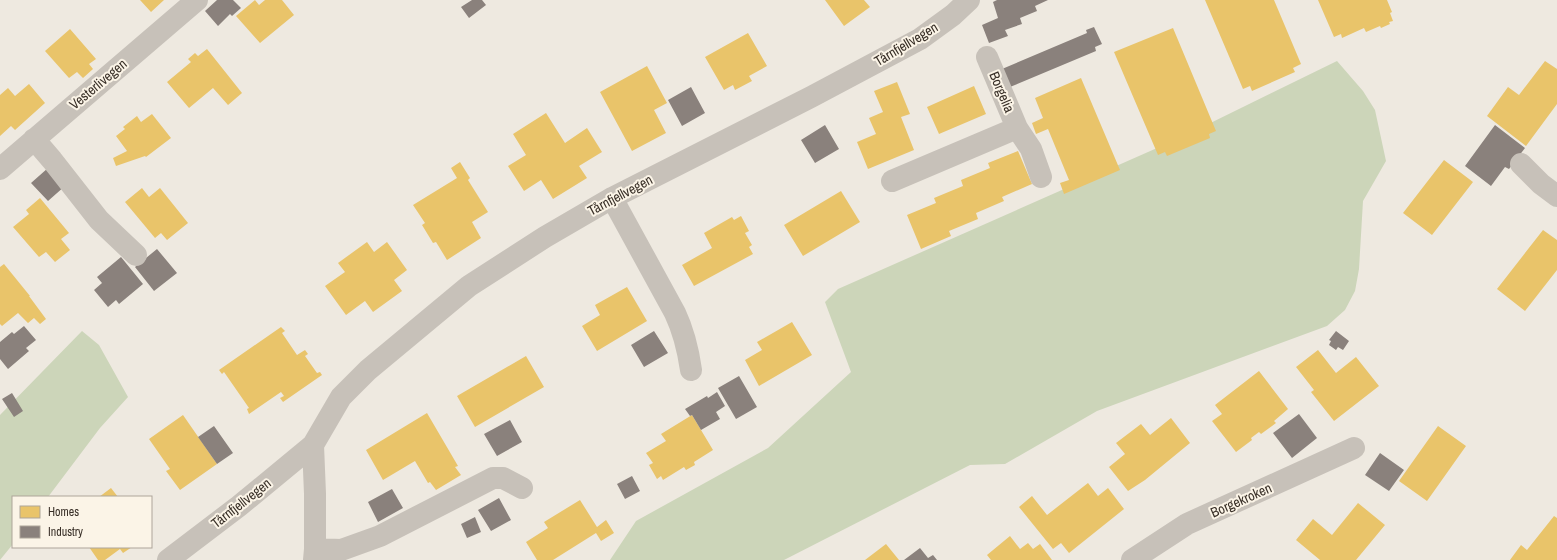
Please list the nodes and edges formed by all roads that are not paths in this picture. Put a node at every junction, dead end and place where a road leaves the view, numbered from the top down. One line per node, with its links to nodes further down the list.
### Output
1 (196, 0): 5 (street, Vesterlivegen)
2 (969, 0): 11 (street, Tårnfjellvegen)
3 (987, 57): 4 (street, Borgelia)
4 (1017, 128): 8 (street, Borgelia); 9 (street)
5 (34, 139): 7 (street, Vesterlivegen); 12 (street)
6 (1521, 164): 10 (street)
7 (0, 168)
8 (1041, 177)
9 (892, 181)
10 (1557, 196)
11 (612, 198): 13 (street); 14 (street, Tårnfjellvegen)
12 (136, 255)
13 (691, 370)
14 (313, 445): 17 (street); 18 (street, Tårnfjellvegen)
15 (1354, 448): 19 (street, Borgekroken)
16 (522, 488): 17 (street)
17 (314, 555)
18 (168, 560)
19 (1132, 560)

